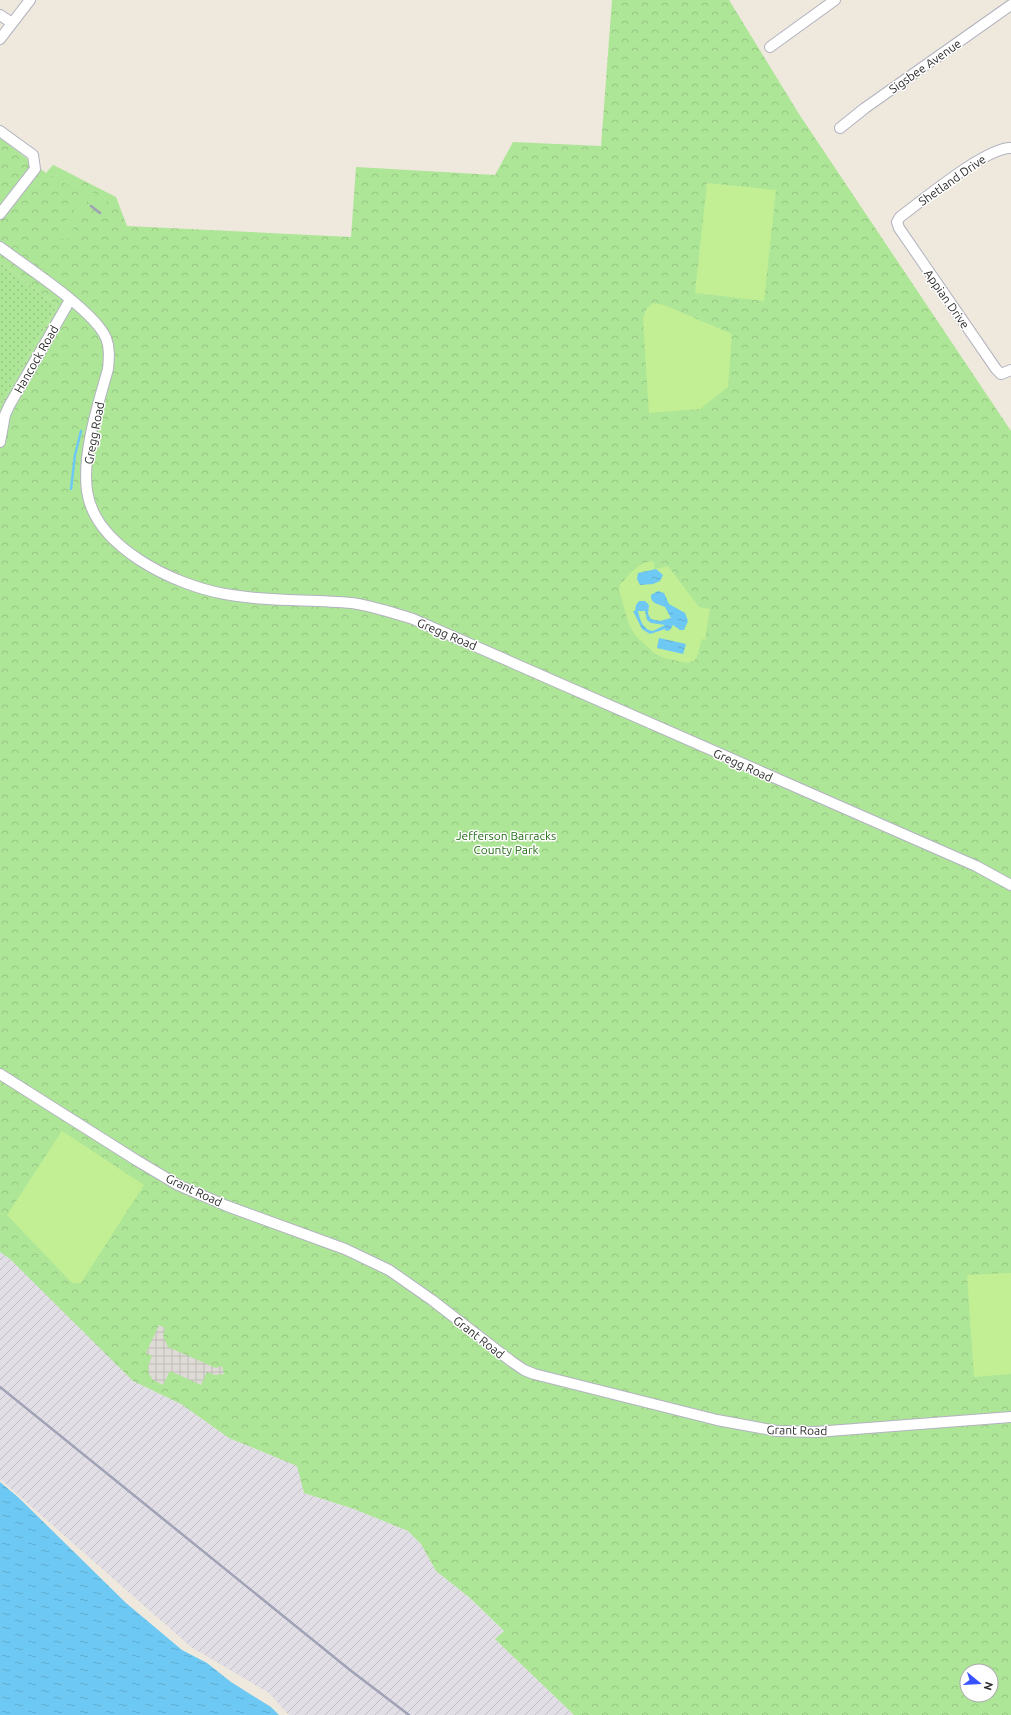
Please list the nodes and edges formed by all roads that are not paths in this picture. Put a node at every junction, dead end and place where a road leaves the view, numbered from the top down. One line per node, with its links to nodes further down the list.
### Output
1 (30, 0): 5 (street)
2 (835, 0): 7 (street)
3 (1011, 5): 8 (street, Sigsbee Avenue)
4 (0, 15): 5 (street)
5 (12, 23): 6 (street)
6 (0, 39)
7 (770, 46)
8 (840, 128)
9 (0, 131): 11 (street)
10 (1011, 148): 12 (street, Shetland Drive)
11 (0, 214)
12 (897, 222): 15 (street, Appian Drive)
13 (0, 247): 14 (street, Gregg Road)
14 (70, 300): 16 (street, Hancock Road); 17 (street, Gregg Road)
15 (1011, 370)
16 (0, 442)
17 (1011, 885)
18 (0, 1074): 19 (street, Grant Road)
19 (1011, 1417)

